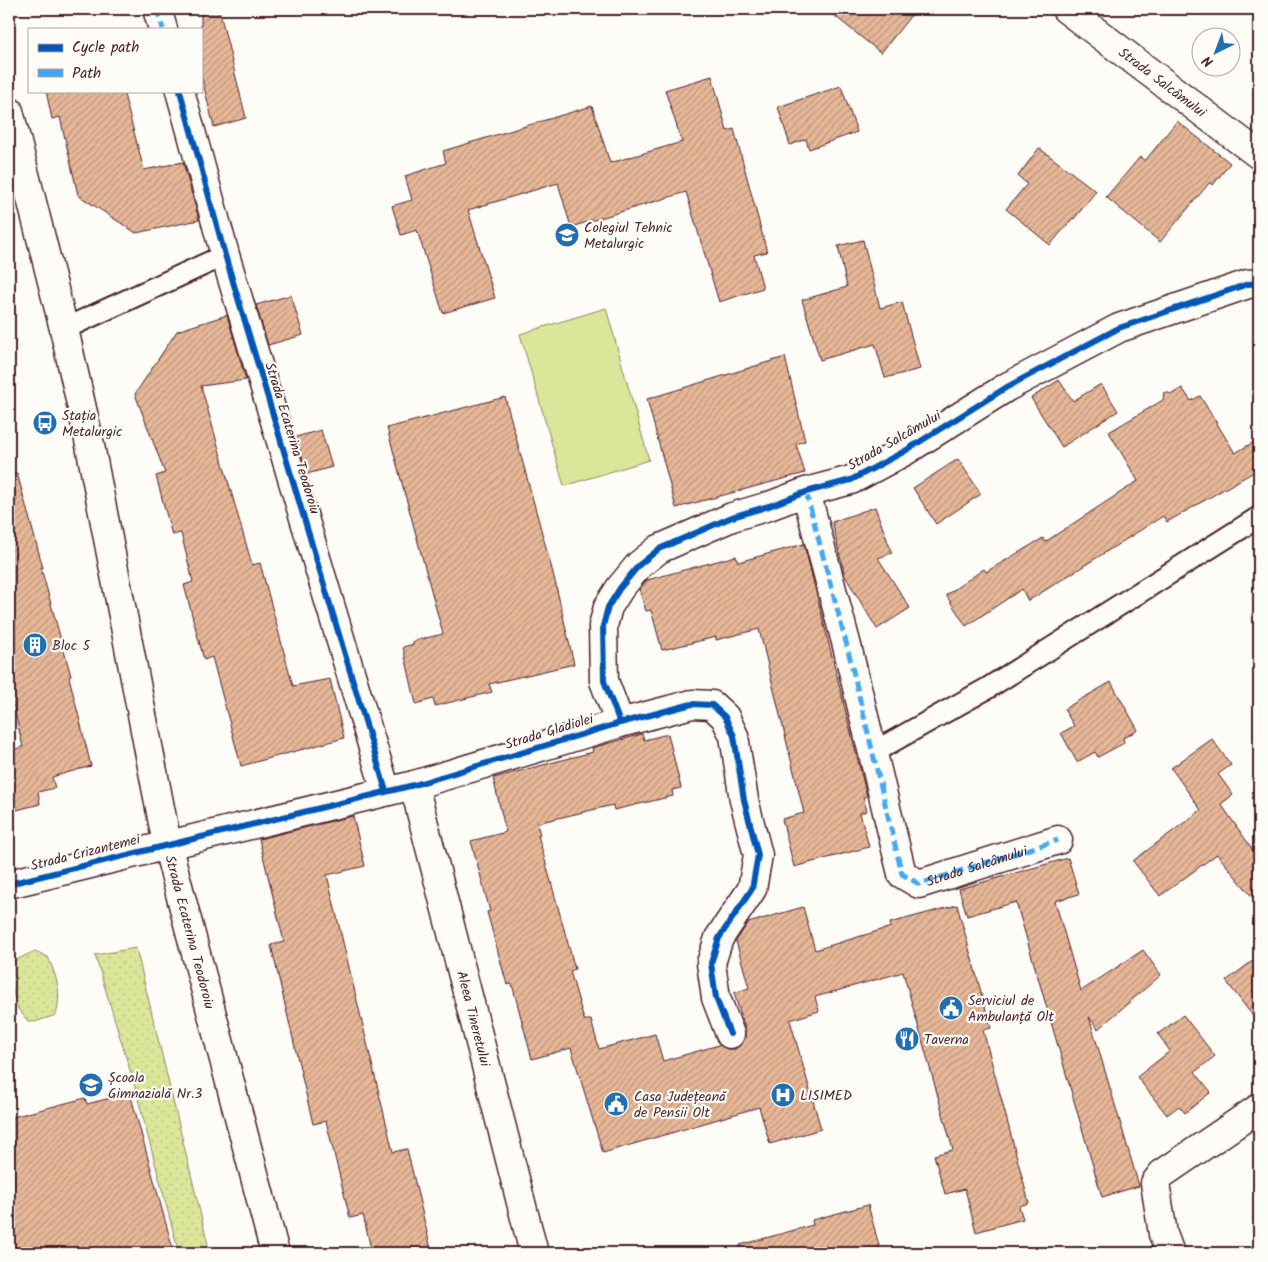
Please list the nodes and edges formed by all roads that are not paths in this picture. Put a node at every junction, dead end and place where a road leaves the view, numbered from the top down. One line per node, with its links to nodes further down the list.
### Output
1 (157, 9): 3 (street)
2 (1066, 9): 6 (street, Strada Salcâmului)
3 (163, 28)
4 (180, 92): 7 (street, Strada Ecaterina Teodoroiu)
5 (9, 111): 9 (street, Strada Ecaterina Teodoroiu)
6 (1259, 155)
7 (225, 255): 9 (lane); 15 (street, Strada Ecaterina Teodoroiu)
8 (1259, 282): 10 (street, Strada Salcâmului)
9 (64, 329): 17 (street, Strada Ecaterina Teodoroiu)
10 (806, 492): 12 (street, Strada Salcâmului); 13 (street, Strada Salcâmului)
11 (1259, 517): 13 (lane)
12 (620, 723): 14 (street, Strada Gladiolei); 19 (street, Strada Gladiolei)
13 (872, 753): 16 (street, Strada Salcâmului)
14 (414, 785): 15 (street, Strada Gladiolei); 22 (street, Aleea Tineretului)
15 (386, 791): 17 (street, Strada Gladiolei)
16 (1058, 840)
17 (167, 844): 18 (street, Strada Crizantemei); 21 (street, Strada Ecaterina Teodoroiu)
18 (9, 884)
19 (730, 1034)
20 (1259, 1108): 23 (street)
21 (275, 1253)
22 (534, 1253)
23 (1170, 1253)

